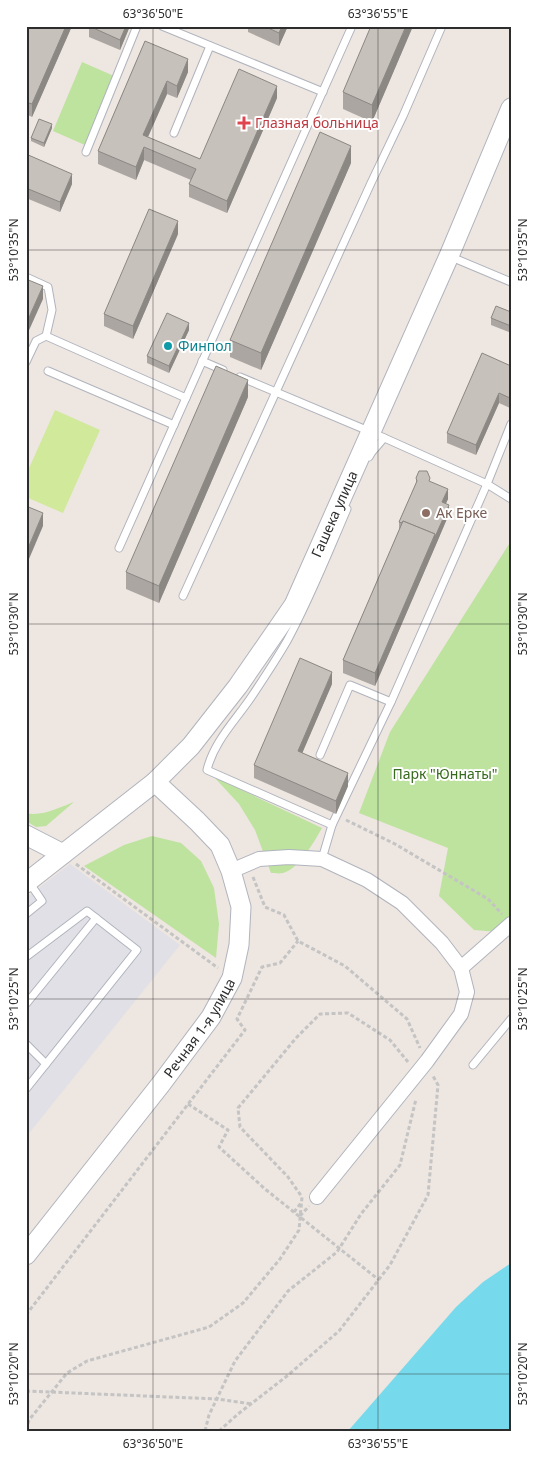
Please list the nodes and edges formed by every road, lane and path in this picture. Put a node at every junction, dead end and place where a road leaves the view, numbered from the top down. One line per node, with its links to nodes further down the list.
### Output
1 (137, 26): 9 (lane)
2 (162, 26): 5 (lane)
3 (352, 26): 6 (lane)
4 (442, 26): 17 (lane)
5 (210, 46): 6 (lane); 8 (lane)
6 (323, 92): 14 (lane)
7 (511, 108): 10 (main road, Гашека улица)
8 (174, 133)
9 (86, 152)
10 (448, 256): 12 (lane); 21 (main road, Гашека улица)
11 (26, 277): 13 (lane)
12 (511, 282)
13 (46, 336): 15 (lane); 18 (lane)
14 (202, 361): 17 (lane); 18 (lane)
15 (26, 362)
16 (48, 371): 20 (lane)
17 (275, 393): 21 (lane); 27 (lane)
18 (186, 398): 20 (lane)
19 (511, 424): 23 (lane)
20 (174, 425): 26 (lane)
21 (378, 435): 22 (lane); 23 (lane); 30 (main road, Гашека улица)
22 (368, 460)
23 (487, 484): 24 (lane); 28 (lane)
24 (511, 499)
25 (349, 504): 32 (lane)
26 (119, 548)
27 (183, 596)
28 (391, 702): 29 (lane); 31 (lane)
29 (320, 755)
30 (155, 782): 34 (main road, Гашека улица); 36 (main road, Речная 1-я улица)
31 (336, 815): 32 (lane); 40 (path)
32 (332, 825): 35 (lane)
33 (26, 834): 34 (main road)
34 (63, 854): 37 (main road, Гашека улица); 44 (path)
35 (322, 860): 36 (street); 43 (street)
36 (231, 870): 44 (main road, Речная 1-я улица)
37 (28, 882): 38 (lane)
38 (26, 914)
39 (96, 918): 42 (lane); 45 (lane); 48 (lane)
40 (509, 926): 43 (street)
41 (298, 942): 52 (path)
42 (26, 957)
43 (461, 968): 50 (street)
44 (232, 978): 56 (main road, Речная 1-я улица)
45 (26, 1004)
46 (511, 1020): 49 (lane)
47 (26, 1044): 48 (lane)
48 (46, 1064): 51 (lane)
49 (474, 1065)
50 (414, 1077): 53 (street); 54 (path); 55 (path)
51 (26, 1089)
52 (188, 1104): 54 (path); 58 (path)
53 (317, 1197)
54 (300, 1217): 55 (path); 60 (path)
55 (339, 1249): 57 (path); 61 (path)
56 (26, 1255)
57 (379, 1280)
58 (26, 1315)
59 (26, 1391): 60 (path)
60 (53, 1391): 61 (path); 63 (path)
61 (217, 1399): 62 (path); 64 (path)
62 (252, 1404)
63 (26, 1430)
64 (205, 1431)

